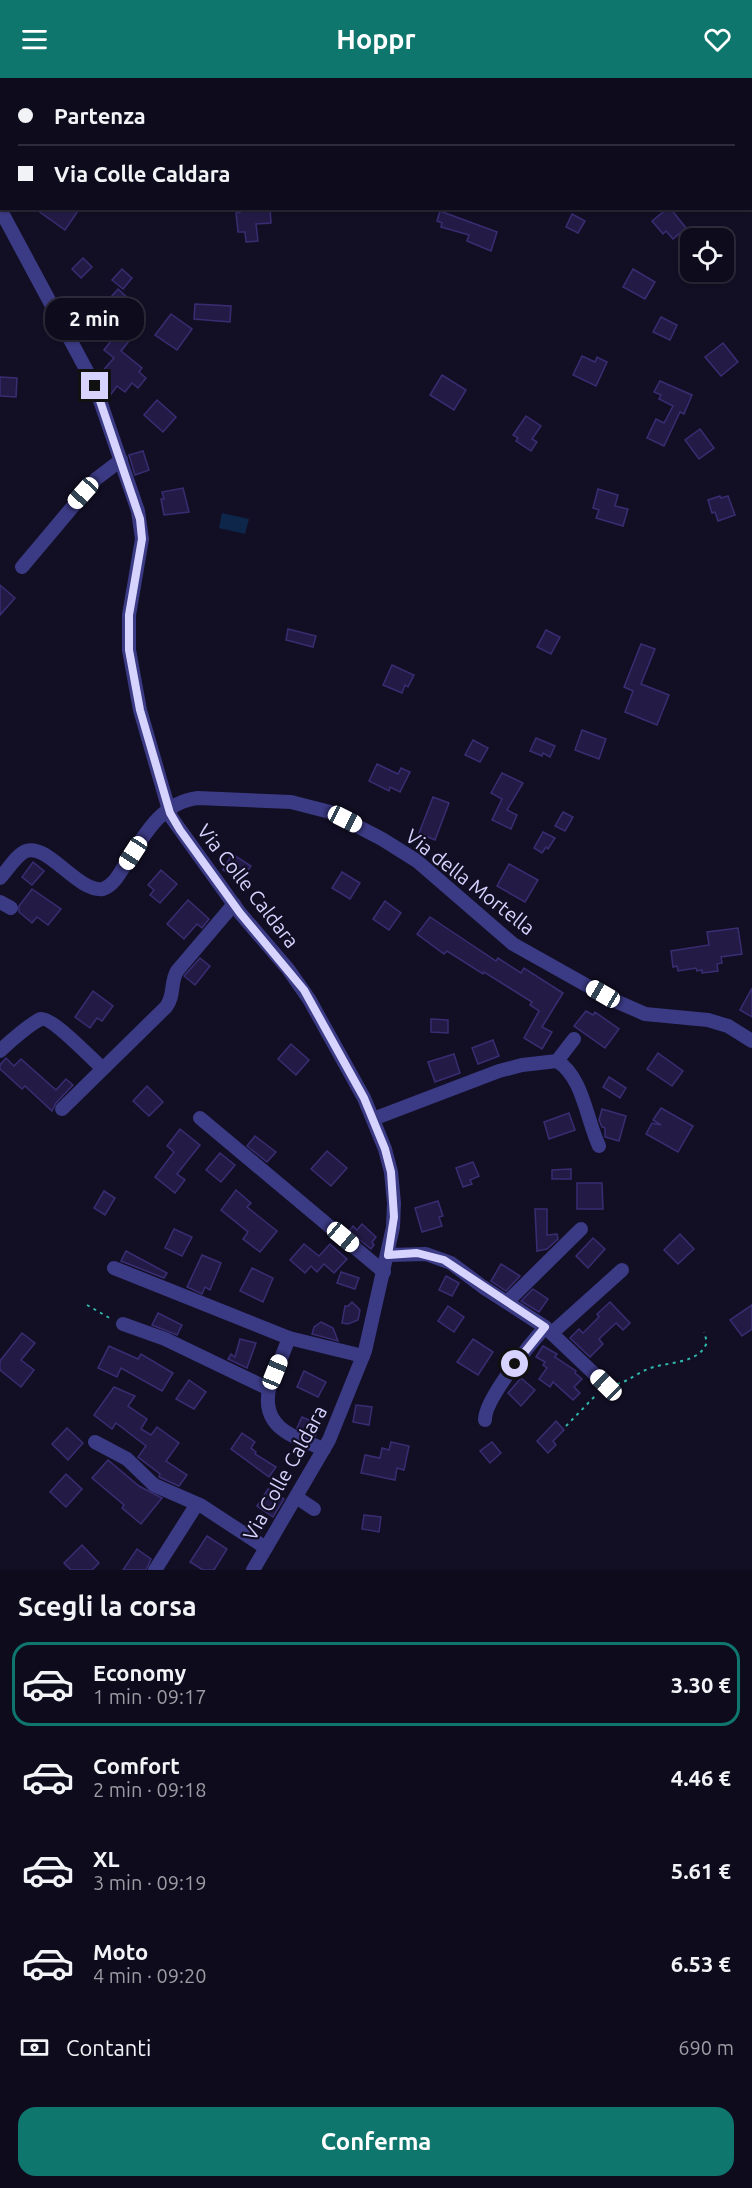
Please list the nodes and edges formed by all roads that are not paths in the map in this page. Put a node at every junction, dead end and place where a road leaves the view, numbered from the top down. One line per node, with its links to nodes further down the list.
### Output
1 (1, 210): 2 (street, Via Colle Caldara)
2 (121, 460): 3 (street); 4 (street, Via Colle Caldara)
3 (22, 567)
4 (169, 810): 5 (street, Via della Mortella); 6 (street, Via Colle Caldara); 8 (street, Via della Mortella)
5 (0, 878)
6 (234, 904): 11 (street); 14 (street, Via Colle Caldara)
7 (574, 1039): 10 (street)
8 (752, 1041)
9 (0, 1051): 11 (street)
10 (557, 1061): 14 (street); 15 (street)
11 (102, 1068): 12 (street)
12 (62, 1109)
13 (200, 1118): 20 (street)
14 (373, 1119): 17 (street, Via Colle Caldara)
15 (599, 1146)
16 (581, 1229): 21 (street)
17 (388, 1255): 20 (street, Via Colle Caldara); 21 (street)
18 (114, 1268): 24 (street)
19 (622, 1270): 23 (street)
20 (384, 1272): 25 (street, Via Colle Caldara)
21 (507, 1302): 23 (street)
22 (123, 1324): 27 (street)
23 (548, 1330): 26 (street); 28 (street)
24 (289, 1338): 25 (street); 27 (street)
25 (363, 1356): 30 (street, Via Colle Caldara)
26 (606, 1385)
27 (268, 1389): 30 (street)
28 (485, 1420)
29 (95, 1442): 32 (street)
30 (324, 1449): 31 (street, Via Colle Caldara)
31 (296, 1497): 33 (street); 34 (street, Via Colle Caldara)
32 (197, 1504): 34 (street); 35 (street)
33 (314, 1509)
34 (266, 1548): 36 (street, Via Colle Caldara)
35 (155, 1570)
36 (253, 1570)

